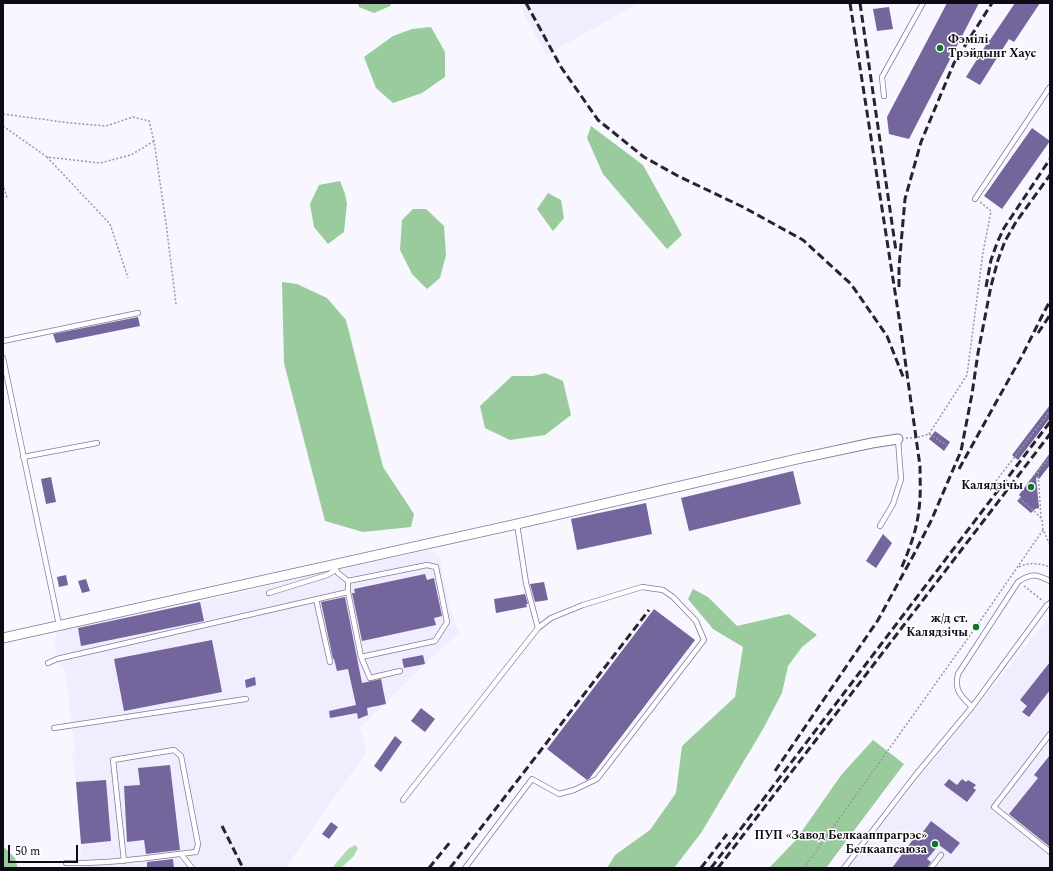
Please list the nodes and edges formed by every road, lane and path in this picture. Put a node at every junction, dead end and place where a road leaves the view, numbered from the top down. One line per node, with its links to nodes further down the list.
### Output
1 (923, 3): 3 (lane)
2 (1050, 87): 10 (lane)
3 (884, 96)
4 (3, 114): 6 (path)
5 (3, 126): 7 (path)
6 (154, 141): 7 (path); 12 (path)
7 (47, 157): 11 (path)
8 (3, 184): 9 (path)
9 (7, 198)
10 (975, 199): 17 (path)
11 (128, 278)
12 (176, 304)
13 (138, 313): 14 (lane)
14 (3, 340)
15 (3, 358): 21 (lane)
16 (1050, 411): 25 (path)
17 (930, 434): 18 (path); 20 (path)
18 (898, 439): 28 (street); 29 (lane)
19 (97, 443): 21 (lane)
20 (948, 446)
21 (24, 457): 43 (lane)
22 (1050, 457): 23 (path)
23 (1038, 472): 24 (path); 27 (path)
24 (1034, 476)
25 (996, 481)
26 (1019, 498): 27 (path)
27 (1041, 519): 30 (path)
28 (517, 524): 32 (street); 44 (lane)
29 (880, 526)
30 (1043, 530): 31 (path); 34 (path)
31 (1050, 545)
32 (335, 567): 36 (lane); 40 (lane); 43 (street)
33 (1050, 567): 34 (path)
34 (1017, 568): 35 (path)
35 (1011, 577): 38 (path); 63 (path)
36 (348, 581): 39 (lane); 46 (lane)
37 (1050, 581): 38 (lane)
38 (1018, 582): 42 (path); 51 (lane)
39 (348, 592): 41 (lane); 46 (lane)
40 (269, 593)
41 (316, 599): 47 (lane); 48 (lane)
42 (1048, 604): 51 (lane)
43 (59, 625): 45 (street)
44 (538, 628): 54 (lane); 62 (lane)
45 (3, 638)
46 (361, 657): 49 (lane)
47 (330, 662)
48 (48, 663)
49 (400, 671)
50 (246, 699): 52 (lane)
51 (972, 707): 60 (lane)
52 (54, 728)
53 (1050, 734): 55 (lane)
54 (403, 800)
55 (1050, 852)
56 (181, 854): 58 (lane); 58 (lane); 61 (lane)
57 (941, 855): 64 (lane)
58 (124, 861): 59 (lane)
59 (66, 863)
60 (846, 867)
61 (192, 868)
62 (465, 868)
63 (804, 868)
64 (931, 868)

